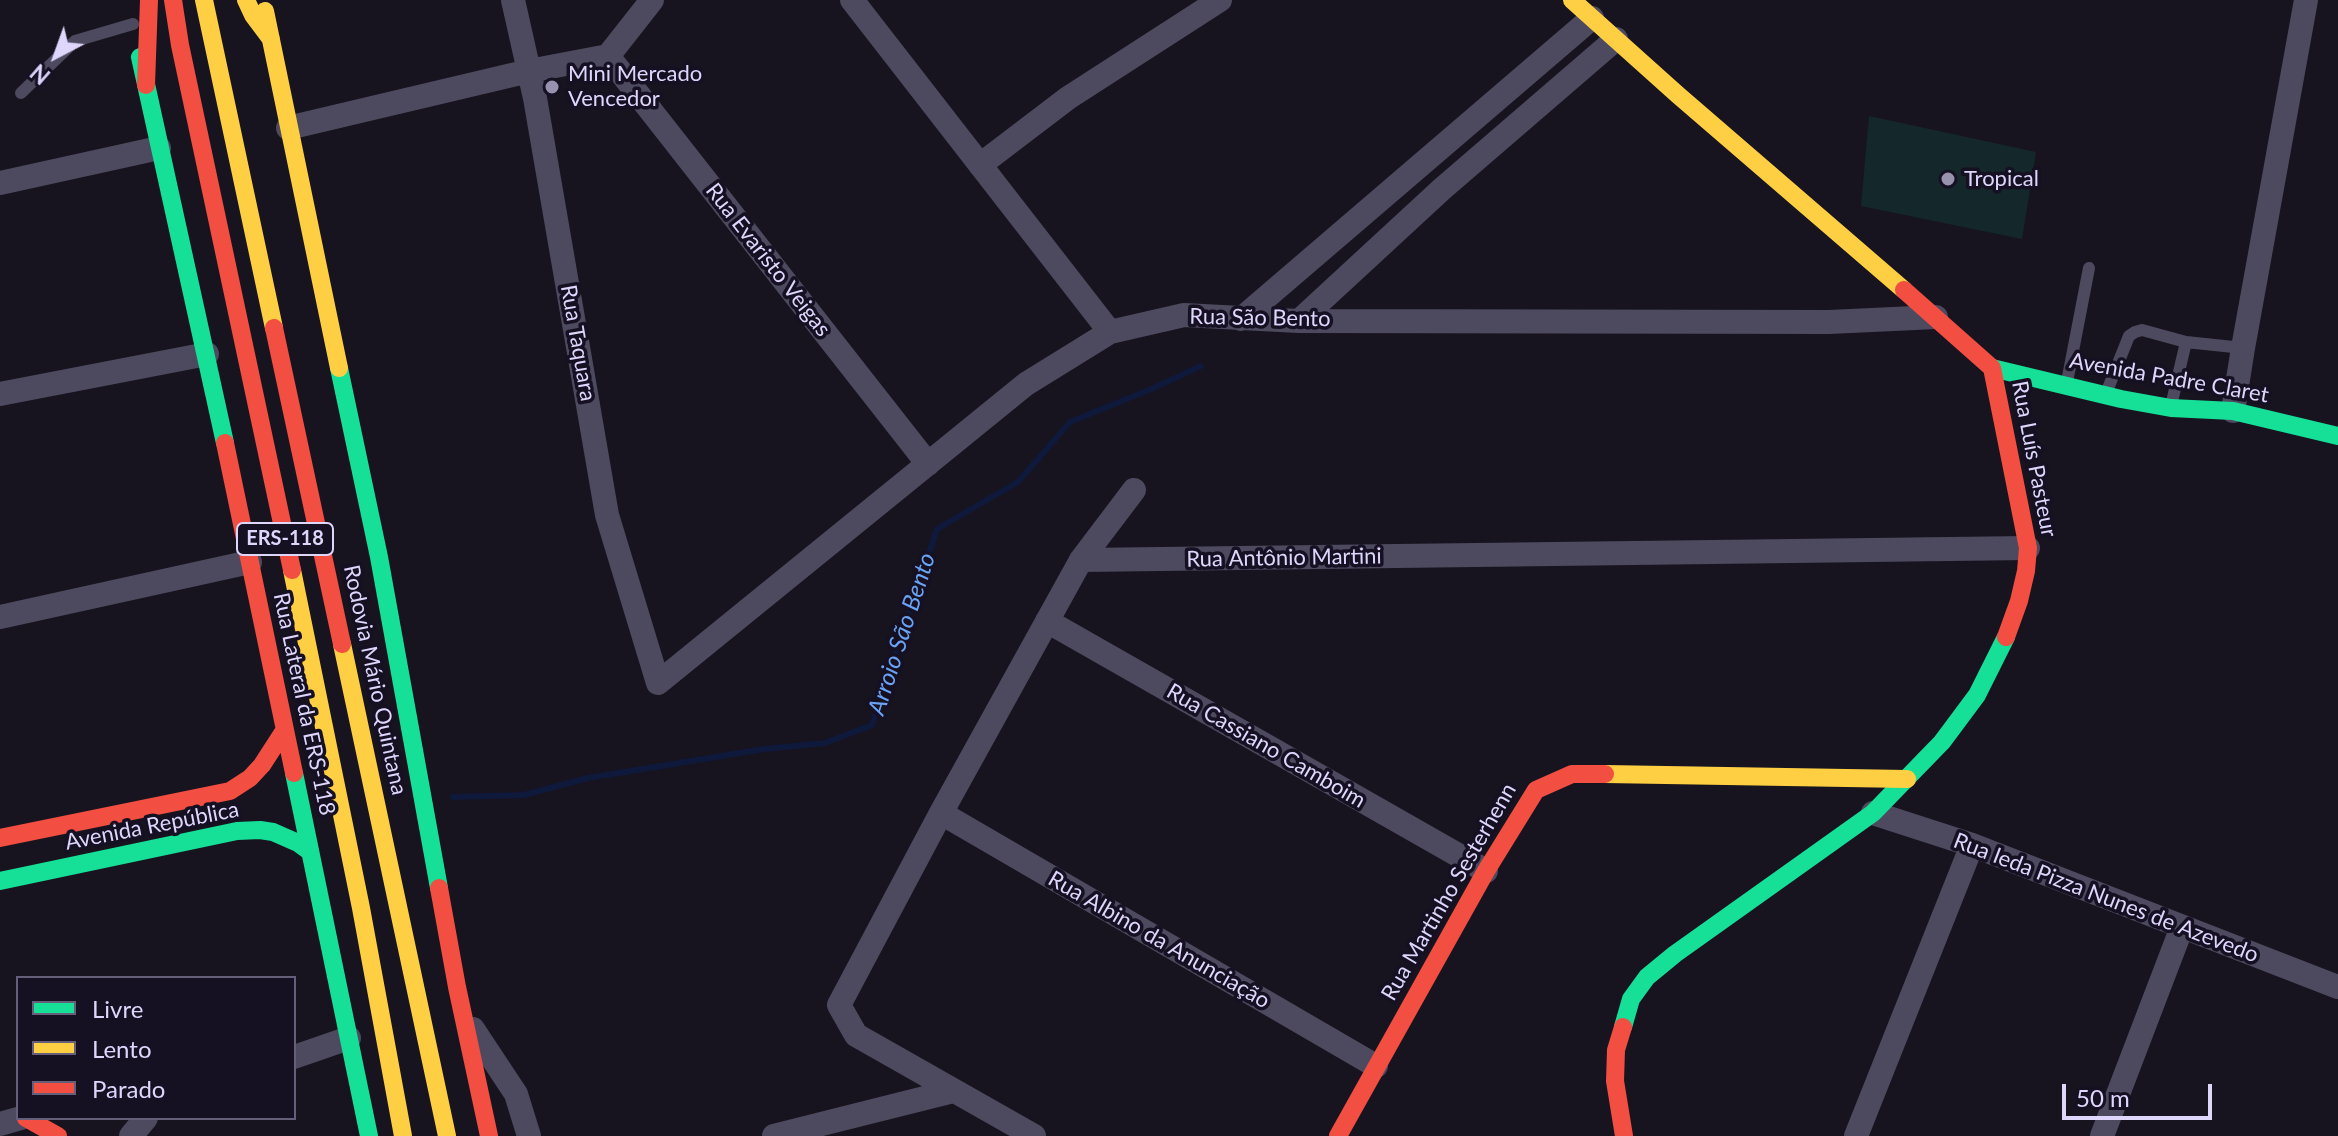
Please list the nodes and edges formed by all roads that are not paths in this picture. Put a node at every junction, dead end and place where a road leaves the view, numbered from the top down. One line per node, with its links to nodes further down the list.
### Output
1 (149, 0): 19 (main road)
2 (173, 0): 72 (main road, ERS-118)
3 (204, 0): 73 (main road, Rodovia Mário Quintana / ERS-118)
4 (246, 0): 15 (main road)
5 (263, 0): 15 (main road)
6 (513, 0): 18 (street, Rua Taquara)
7 (652, 0): 17 (street)
8 (852, 0): 23 (street)
9 (1220, 0): 12 (street)
10 (1572, 0): 14 (main road, Rua Luís Pasteur)
11 (2306, 0): 33 (street)
12 (1190, 8): 23 (street)
13 (131, 18): 19 (main road, Rua Lateral da ERS-118); 20 (lane)
14 (1592, 18): 16 (main road, Rua Luís Pasteur); 24 (street)
15 (271, 39): 21 (main road)
16 (1616, 39): 26 (street); 28 (main road, Rua Luís Pasteur)
17 (608, 56): 18 (street); 42 (street, Rua Evaristo Veigas)
18 (529, 71): 21 (street); 49 (street, Rua Taquara)
19 (146, 85): 22 (main road, Rua Lateral da ERS-118)
20 (21, 93)
21 (288, 128): 62 (main road)
22 (159, 148): 25 (street); 34 (main road, Rua Lateral da ERS-118)
23 (980, 165): 31 (street)
24 (1420, 165): 26 (street); 29 (street)
25 (0, 183)
26 (1442, 189): 30 (street)
27 (2089, 268): 36 (lane)
28 (1936, 317): 30 (street, Rua São Bento); 35 (main road, Rua Luís Pasteur)
29 (1241, 319): 30 (street, Rua São Bento); 31 (street, Rua São Bento)
30 (1299, 321)
31 (1110, 332): 42 (street, Rua São Bento)
32 (2186, 342): 33 (lane); 38 (lane); 39 (lane)
33 (2243, 348): 40 (street)
34 (207, 354): 37 (street); 46 (main road, Rua Lateral da ERS-118)
35 (1992, 368): 36 (main road, Avenida Padre Claret); 44 (main road, Rua Luís Pasteur)
36 (2066, 386): 38 (main road, Avenida Padre Claret)
37 (0, 394)
38 (2106, 395): 39 (main road, Avenida Padre Claret)
39 (2171, 408): 40 (main road, Avenida Padre Claret)
40 (2233, 411): 41 (main road, Avenida Padre Claret)
41 (2338, 436)
42 (928, 464): 49 (street, Rua São Bento)
43 (1134, 490): 45 (street)
44 (2028, 548): 45 (street, Rua Antônio Martini); 51 (main road, Rua Luís Pasteur)
45 (1081, 560): 48 (street)
46 (250, 562): 47 (street); 50 (main road, Rua Lateral da ERS-118)
47 (0, 617)
48 (1047, 621): 52 (street); 58 (street, Rua Cassiano Camboim)
49 (658, 683)
50 (284, 731): 54 (main road, Avenida República); 57 (main road, Rua Lateral da ERS-118)
51 (1907, 779): 53 (main road, Rua Luís Pasteur); 58 (main road, Rua Martinho Sesterhenn)
52 (941, 813): 65 (street, Rua Albino da Anunciação); 66 (street)
53 (1873, 813): 56 (street, Rua Ieda Pizza Nunes de Azevedo); 79 (main road, Rua Luís Pasteur)
54 (141, 830): 55 (main road, Avenida República); 57 (main road, Avenida República); 59 (main road, Avenida República)
55 (0, 838)
56 (1972, 845): 60 (street, Rua Ieda Pizza Nunes de Azevedo); 80 (street)
57 (309, 851): 63 (main road, Rua Lateral da ERS-118)
58 (1486, 871): 65 (main road, Rua Martinho Sesterhenn)
59 (0, 881)
60 (2182, 927): 61 (street, Rua Ieda Pizza Nunes de Azevedo); 81 (street)
61 (2338, 987)
62 (462, 1012): 74 (main road); 75 (street)
63 (349, 1038): 64 (street); 71 (main road, Rua Lateral da ERS-118)
64 (296, 1056)
65 (1376, 1066): 78 (main road, Rua Martinho Sesterhenn)
66 (953, 1091): 76 (street); 77 (street)
67 (29, 1120): 69 (main road)
68 (144, 1120): 70 (street)
69 (58, 1136)
70 (131, 1136)
71 (369, 1136)
72 (403, 1136)
73 (447, 1136)
74 (489, 1136)
75 (529, 1136)
76 (774, 1136)
77 (1034, 1136)
78 (1338, 1136)
79 (1624, 1136)
80 (1856, 1136)
81 (2102, 1136)

